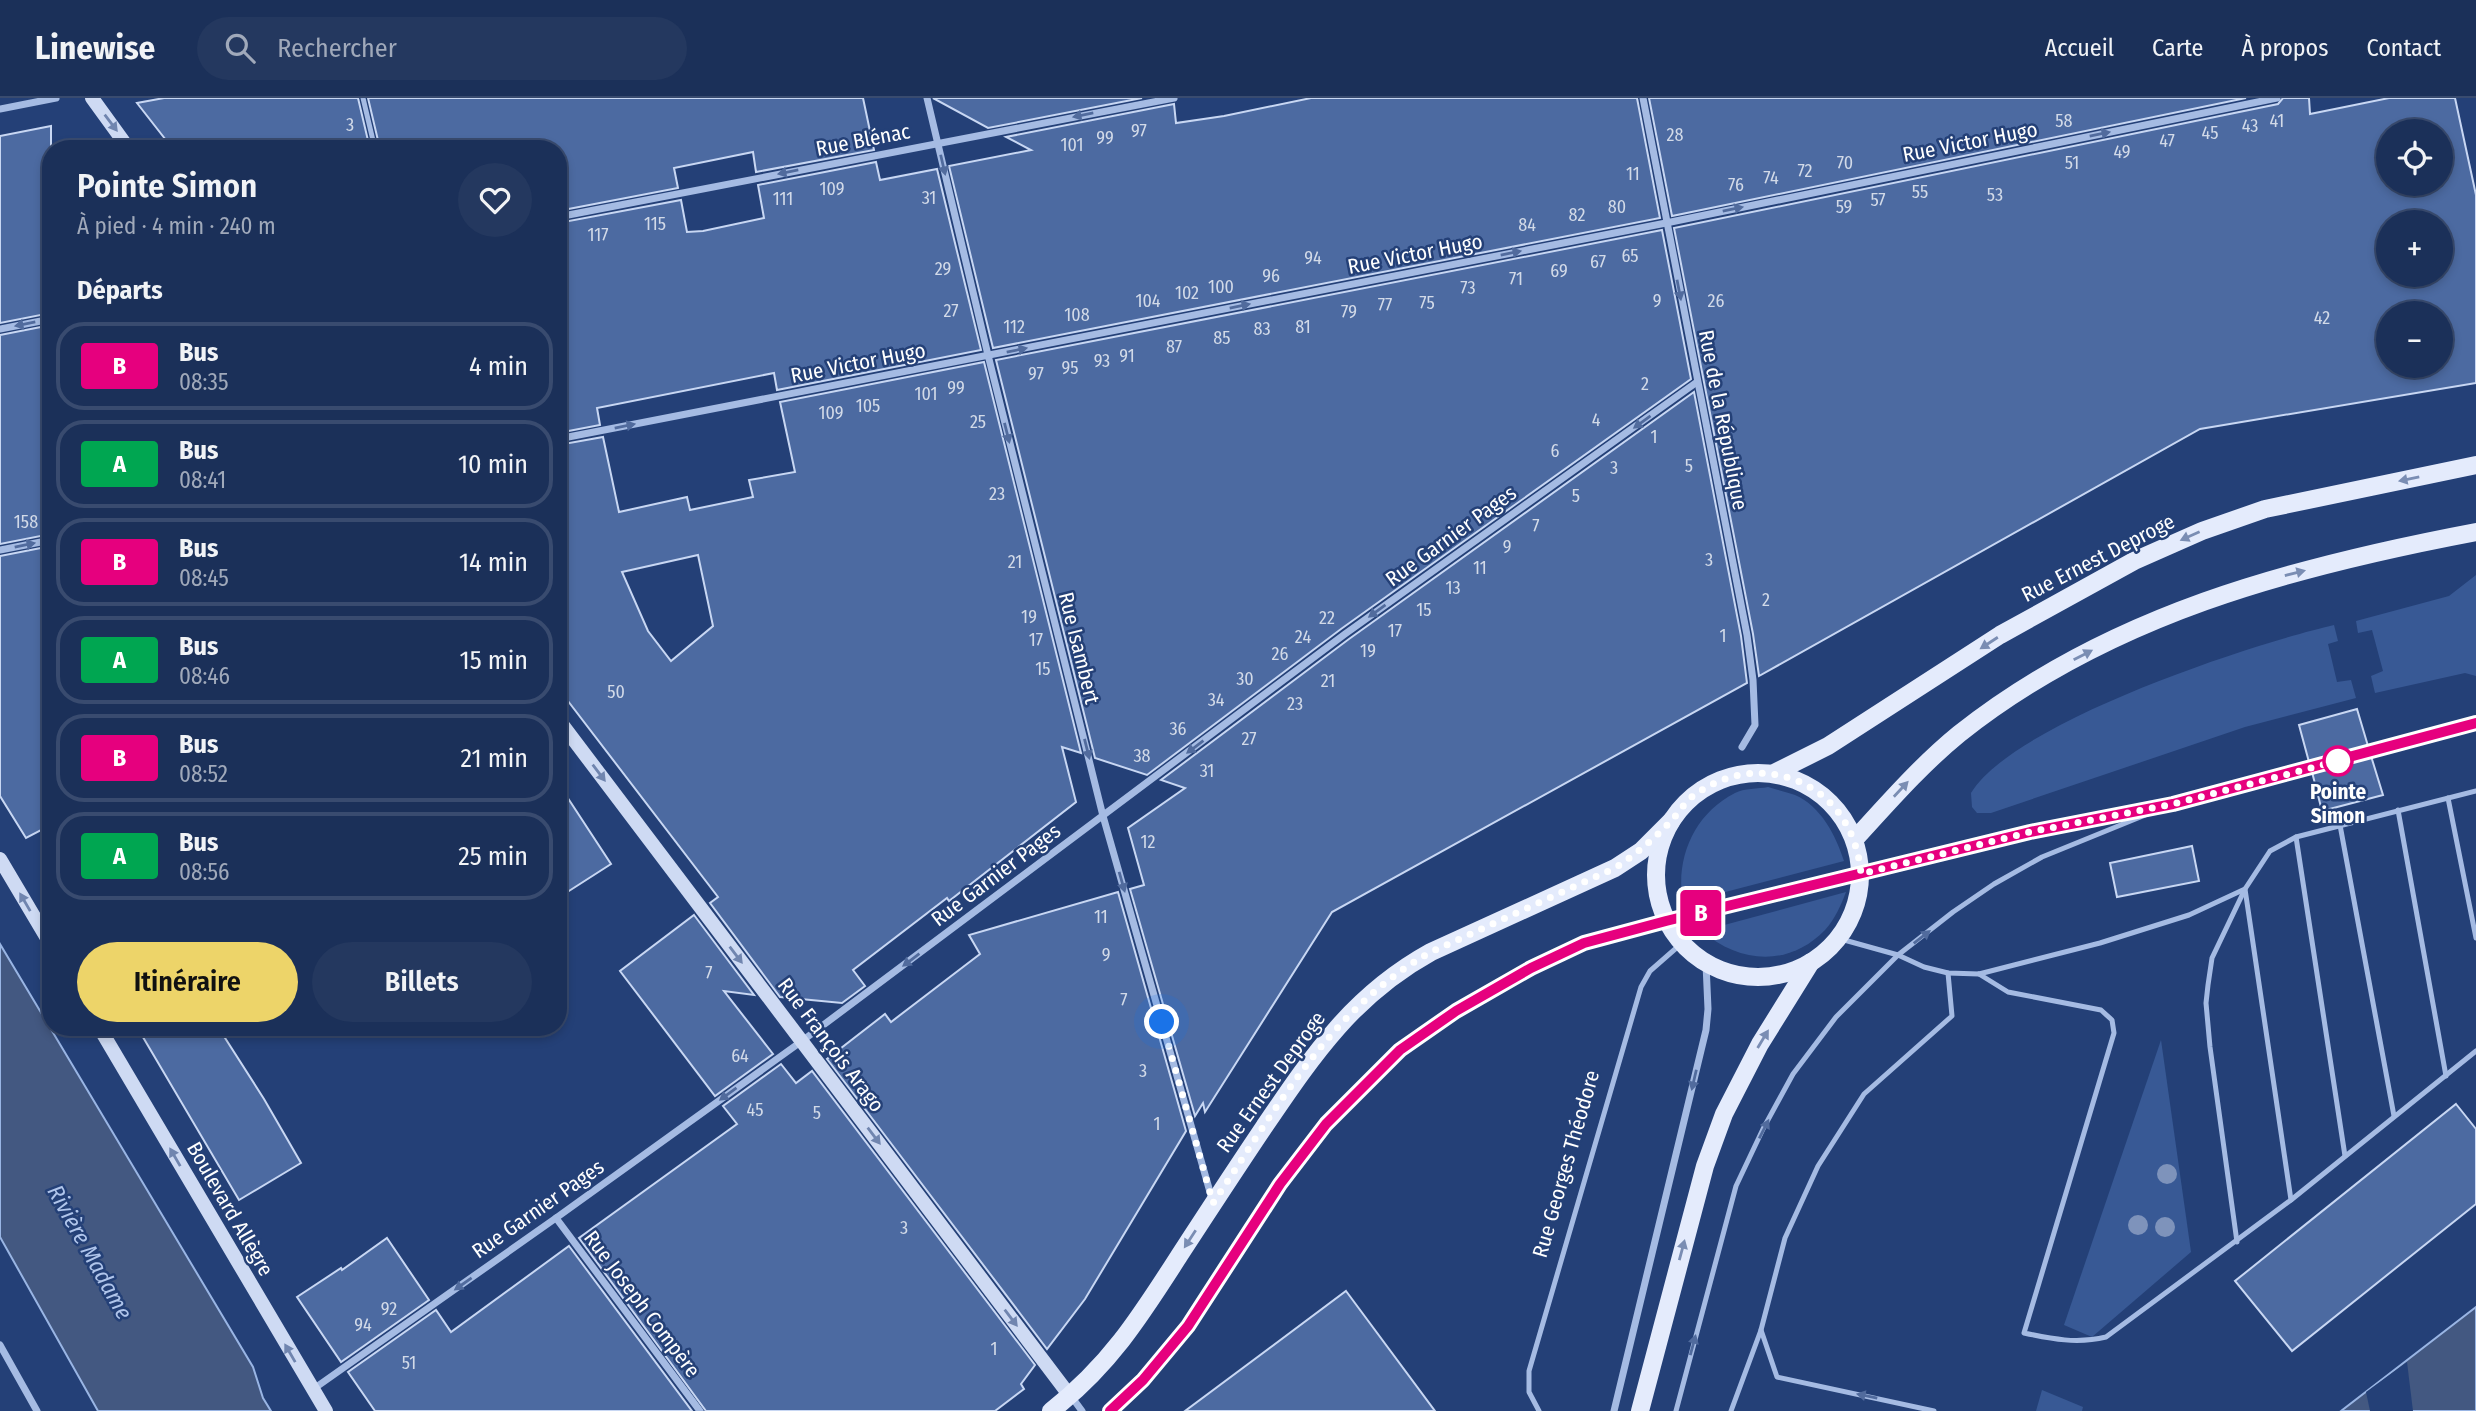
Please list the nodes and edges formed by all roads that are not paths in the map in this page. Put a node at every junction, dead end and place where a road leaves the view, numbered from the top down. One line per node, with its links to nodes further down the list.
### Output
1 (56, 98): 8 (street)
2 (92, 98): 9 (main road, one-way to 9)
3 (363, 98): 10 (lane)
4 (927, 98): 11 (street, Rue Isambert)
5 (1174, 98): 11 (street, Rue Blénac, one-way to 11)
6 (1643, 98): 13 (street, Rue de la République)
7 (2277, 98): 13 (street, Rue Victor Hugo, one-way to 7)
8 (0, 109)
9 (123, 140)
10 (373, 140)
11 (937, 143): 12 (street, Rue Blénac, one-way to 12); 16 (street, Rue Isambert, one-way to 16)
12 (567, 215)
13 (1666, 223): 16 (street, Rue Victor Hugo, one-way to 13); 17 (street, Rue de la République, one-way to 17)
14 (42, 321): 15 (street, one-way to 15)
15 (0, 329)
16 (988, 355): 18 (street, Rue Victor Hugo, one-way to 16); 31 (street, Rue Isambert, one-way to 31)
17 (1697, 382): 25 (street, Rue de la République); 31 (street, Rue Garnier Pages, one-way to 31)
18 (567, 437)
19 (2476, 465): 26 (main road, Rue Ernest Deproge, one-way to 26)
20 (2476, 532): 35 (main road, one-way to 20)
21 (42, 542): 22 (street, one-way to 21)
22 (0, 550)
23 (2476, 723): 29 (lane)
24 (567, 731): 50 (main road, Rue François Arago, one-way to 50)
25 (1742, 747)
26 (1774, 773): 32 (main road, Rue Ernest Deproge); 35 (main road)
27 (2476, 791): 28 (lane)
28 (2448, 798): 30 (lane); 42 (lane)
29 (2173, 804): 37 (lane); 44 (lane, one-way to 29)
30 (2398, 810): 33 (lane); 52 (lane)
31 (1103, 816): 50 (street, Rue Garnier Pages, one-way to 50); 56 (street, Rue Isambert, one-way to 56)
32 (1672, 820): 39 (main road); 56 (main road, Rue Ernest Deproge)
33 (2340, 825): 34 (lane); 53 (lane)
34 (2296, 837): 38 (lane); 54 (lane)
35 (1855, 839): 37 (main road)
36 (0, 859): 40 (main road, one-way to 36)
37 (1861, 874): 39 (lane); 41 (main road)
38 (2245, 889): 48 (lane); 55 (lane); 58 (lane)
39 (1666, 921): 43 (main road); 68 (lane)
40 (42, 930)
41 (1838, 938): 44 (lane); 45 (main road)
42 (2476, 938)
43 (1682, 943): 46 (main road); 69 (lane, Rue Georges Théodore)
44 (1898, 955): 47 (lane); 72 (lane, one-way to 44)
45 (1811, 962): 46 (main road); 71 (main road, one-way to 45)
46 (1706, 964): 70 (street, one-way to 70)
47 (1948, 973): 48 (lane); 59 (lane)
48 (1979, 974): 58 (lane)
49 (104, 1036): 61 (main road, Boulevard Allègre, one-way to 49)
50 (802, 1041): 57 (street, Rue Garnier Pages, one-way to 57); 62 (main road, Rue François Arago, one-way to 62)
51 (2476, 1051): 52 (lane)
52 (2446, 1076): 53 (lane)
53 (2394, 1116): 54 (lane)
54 (2345, 1156): 55 (lane)
55 (2291, 1200): 58 (lane)
56 (1213, 1203): 62 (main road, Rue Ernest Deproge, one-way to 62)
57 (556, 1218): 61 (street, Rue Garnier Pages, one-way to 61); 65 (street, Rue Joseph Compère)
58 (2237, 1242)
59 (1761, 1330): 73 (lane); 74 (lane, one-way to 59)
60 (0, 1345): 63 (street)
61 (312, 1390): 64 (main road, Boulevard Allègre)
62 (1070, 1396): 66 (main road, Rue Ernest Deproge); 67 (street)
63 (37, 1411)
64 (326, 1411)
65 (701, 1411)
66 (1051, 1411)
67 (1082, 1411)
68 (1111, 1411)
69 (1538, 1411)
70 (1614, 1411)
71 (1640, 1411)
72 (1676, 1411)
73 (1731, 1411)
74 (1934, 1411)

